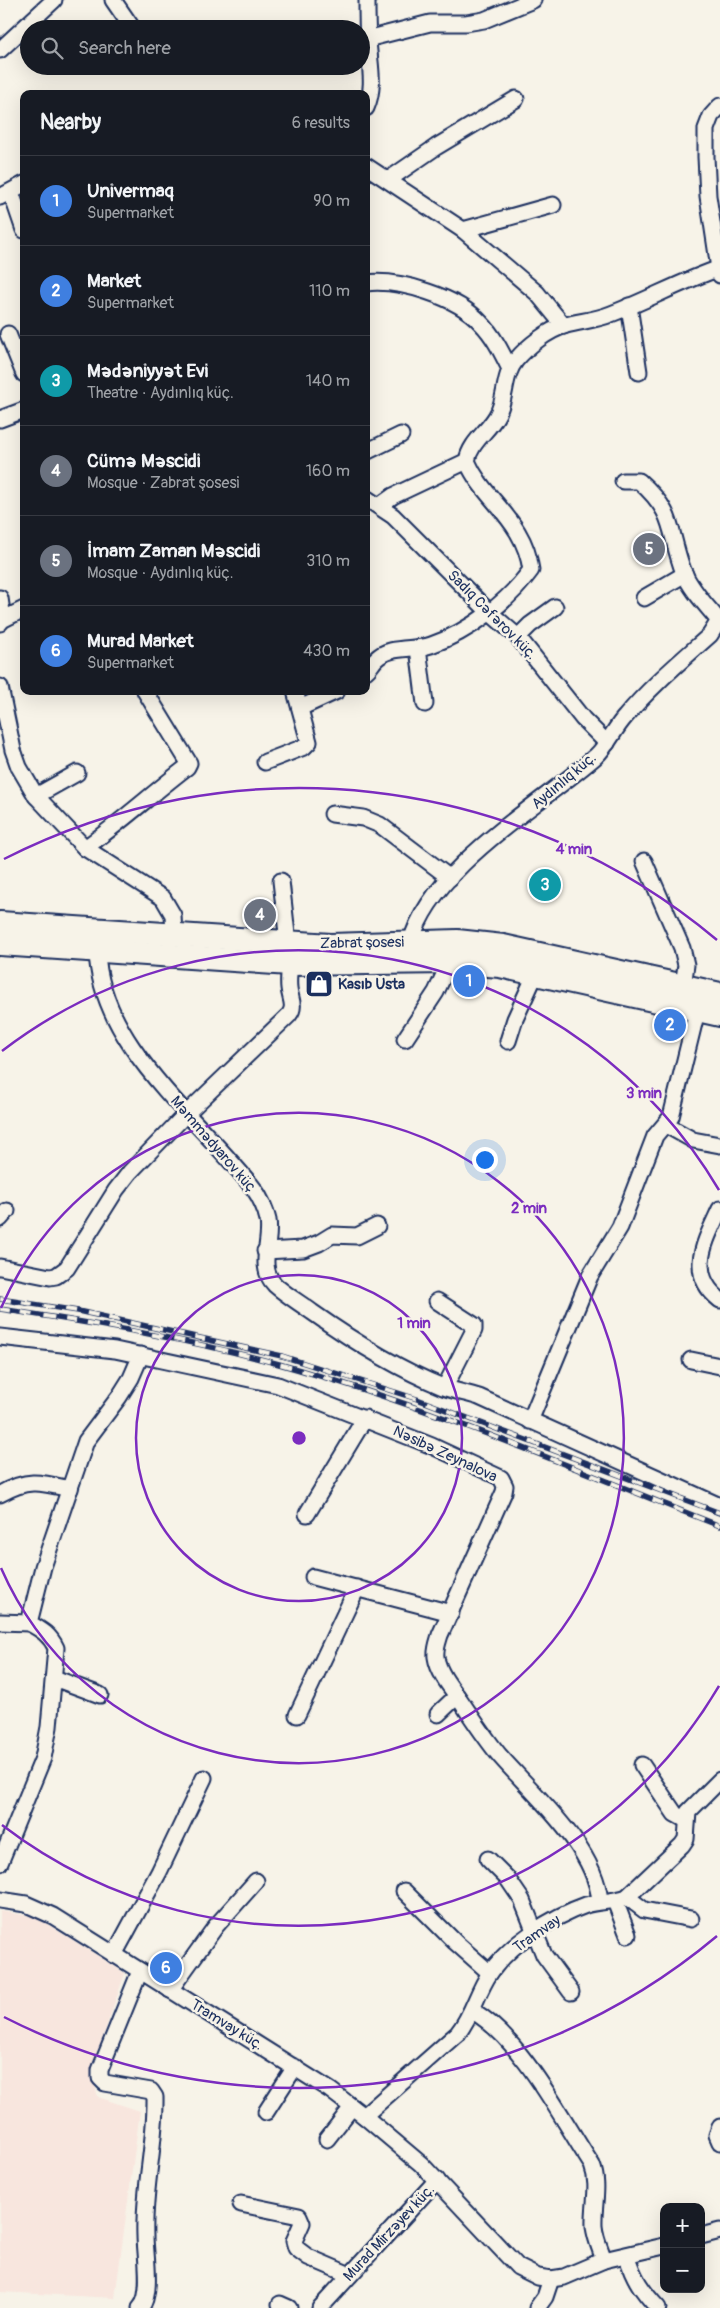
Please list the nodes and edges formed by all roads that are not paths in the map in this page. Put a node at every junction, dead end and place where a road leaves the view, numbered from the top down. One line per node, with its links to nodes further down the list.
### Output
1 (54, 0): 5 (street)
2 (113, 0): 6 (street)
3 (368, 0): 7 (street)
4 (533, 0): 9 (street)
5 (32, 20)
6 (127, 20)
7 (368, 20)
8 (20, 31): 10 (street)
9 (370, 38)
10 (0, 50)
11 (370, 60): 13 (street)
12 (516, 99): 16 (street)
13 (370, 100)
14 (720, 106): 21 (street)
15 (370, 169): 16 (street)
16 (388, 180): 20 (street)
17 (11, 191): 19 (street)
18 (553, 205): 20 (street)
19 (20, 218)
20 (463, 230): 24 (street)
21 (720, 271): 23 (street)
22 (370, 282): 27 (street)
23 (629, 306): 24 (street); 28 (street)
24 (564, 326): 27 (street)
25 (8, 334): 26 (street)
26 (19, 350)
27 (510, 369): 33 (street)
28 (639, 372)
29 (20, 412): 30 (street)
30 (0, 419)
31 (401, 435): 32 (street)
32 (370, 450)
33 (467, 461): 35 (street); 41 (street)
34 (623, 481): 36 (street)
35 (373, 502): 41 (street, Sadıq Cəfərov küç.)
36 (685, 574): 38 (street); 42 (street)
37 (0, 598): 43 (street)
38 (644, 598)
39 (555, 607): 44 (street)
40 (20, 611): 43 (street)
41 (489, 612): 44 (street, Sadıq Cəfərov küç.); 45 (street)
42 (720, 620): 53 (street, Aydınlıq küç.)
43 (0, 621)
44 (518, 637): 53 (street, Sadıq Cəfərov küç.)
45 (418, 648): 46 (street); 51 (street)
46 (370, 667)
47 (0, 687): 54 (street)
48 (147, 695): 59 (street)
49 (296, 695): 52 (street)
50 (328, 695): 52 (street)
51 (425, 704)
52 (300, 708): 55 (street)
53 (607, 743): 61 (street, Aydınlıq küç.)
54 (6, 751): 57 (street)
55 (265, 762)
56 (77, 774): 57 (street)
57 (36, 796): 59 (street)
58 (332, 814): 61 (street)
59 (85, 848): 66 (street)
60 (644, 861): 71 (street)
61 (450, 878): 64 (street, Aydınlıq küç.)
62 (281, 881): 68 (street)
63 (0, 923): 66 (main road, Zabrat şosesi)
64 (411, 942): 68 (main road, Zabrat şosesi); 71 (main road, Zabrat şosesi)
65 (0, 944): 67 (main road, Zabrat şosesi)
66 (173, 944): 67 (main road, Zabrat şosesi); 68 (main road, Zabrat şosesi)
67 (97, 950): 77 (street, Məmmədyarov küç)
68 (289, 953): 69 (main road, Zabrat şosesi); 77 (street)
69 (450, 962): 70 (main road, Zabrat şosesi); 75 (street)
70 (536, 974): 73 (main road, Zabrat şosesi); 76 (street)
71 (684, 986): 72 (main road, Zabrat şosesi)
72 (720, 994)
73 (697, 1010): 74 (main road, Zabrat şosesi); 78 (street)
74 (720, 1015)
75 (405, 1039)
76 (508, 1041)
77 (187, 1113): 82 (street, Məmmədyarov küç); 83 (street)
78 (666, 1125): 79 (street); 92 (street)
79 (720, 1145)
80 (720, 1209): 84 (street)
81 (377, 1226): 82 (street)
82 (265, 1251): 90 (street, Məmmədyarov küç)
83 (0, 1267)
84 (720, 1300)
85 (437, 1301): 90 (street)
86 (0, 1337): 87 (street, Nəsibə Zeynalova)
87 (141, 1355): 91 (street, Nəsibə Zeynalova); 93 (street)
88 (691, 1360): 89 (street)
89 (720, 1366)
90 (445, 1388): 92 (street, Məmmədyarov küç)
91 (365, 1418): 96 (street); 99 (street, Nəsibə Zeynalova)
92 (530, 1421): 95 (street, Məmmədyarov küç)
93 (70, 1489): 94 (street); 101 (street)
94 (0, 1494)
95 (720, 1506)
96 (307, 1514)
97 (313, 1577): 98 (street)
98 (357, 1588): 99 (street); 106 (street)
99 (451, 1613): 104 (street, Nəsibə Zeynalova)
100 (0, 1622): 101 (street)
101 (29, 1623): 102 (street)
102 (54, 1678): 103 (street); 112 (street)
103 (100, 1695)
104 (456, 1696): 105 (street); 116 (street, Nəsibə Zeynalova)
105 (438, 1714)
106 (297, 1715)
107 (642, 1765): 110 (street)
108 (204, 1778): 120 (street)
109 (720, 1780): 110 (street, Tramvay)
110 (686, 1820): 116 (street, Tramvay)
111 (488, 1859): 118 (street)
112 (0, 1863)
113 (256, 1881): 123 (street)
114 (404, 1891): 122 (street)
115 (0, 1900): 120 (street, Tramvay küç.)
116 (614, 1900): 117 (street); 118 (street, Tramvay); 119 (street, Nəsibə Zeynalova)
117 (690, 1918)
118 (534, 1933): 122 (street, Tramvay); 124 (street)
119 (628, 1935)
120 (114, 1955): 121 (street, Tramvay küç.)
121 (140, 1971): 123 (street, Tramvay küç.); 141 (street)
122 (490, 1972): 125 (street, Tramvay)
123 (170, 1990): 126 (street, Tramvay küç.)
124 (571, 1992)
125 (473, 2011): 127 (street, Tramvay); 138 (street)
126 (294, 2068): 127 (street, Tramvay küç.); 128 (street)
127 (358, 2111): 130 (street, Tramvay); 132 (street, Tramvay küç.)
128 (266, 2112)
129 (720, 2127): 131 (street)
130 (328, 2139)
131 (720, 2142)
132 (437, 2180): 139 (street, Murad Mirzəyev küç.); 140 (street, Tramvay küç.)
133 (241, 2204): 139 (street)
134 (720, 2231): 135 (street)
135 (705, 2235)
136 (660, 2247): 137 (street)
137 (627, 2256): 138 (street); 144 (street)
138 (604, 2260): 140 (street)
139 (350, 2275): 142 (street, Murad Mirzəyev küç.)
140 (551, 2279): 143 (street)
141 (140, 2308)
142 (320, 2308)
143 (537, 2308)
144 (658, 2308)

